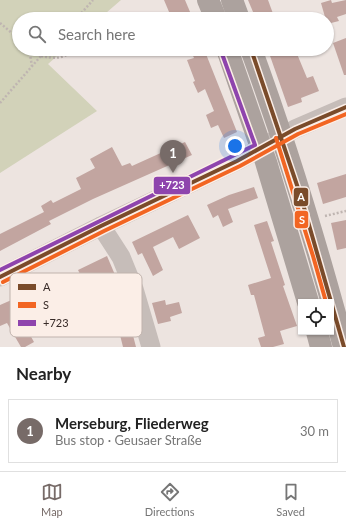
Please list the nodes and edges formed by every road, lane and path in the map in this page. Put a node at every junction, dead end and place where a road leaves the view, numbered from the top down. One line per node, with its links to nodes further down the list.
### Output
1 (93, 0): 4 (path)
2 (208, 0): 5 (main road)
3 (232, 0): 6 (main road)
4 (82, 12)
5 (213, 12)
6 (236, 12)
7 (0, 23): 8 (path)
8 (12, 33)
9 (30, 56): 14 (path)
10 (41, 56): 11 (path); 14 (path)
11 (64, 56)
12 (229, 56): 18 (main road)
13 (253, 56): 17 (main road)
14 (32, 67): 15 (path)
15 (0, 103)
16 (346, 107): 17 (street)
17 (282, 136): 18 (street); 29 (main road)
18 (262, 148): 21 (street); 24 (main road)
19 (346, 211): 20 (path)
20 (324, 216)
21 (101, 226): 22 (street); 23 (street)
22 (127, 273)
23 (0, 278)
24 (307, 299)
25 (142, 316): 27 (street)
26 (318, 335): 28 (main road)
27 (151, 347)
28 (321, 347)
29 (344, 347)

